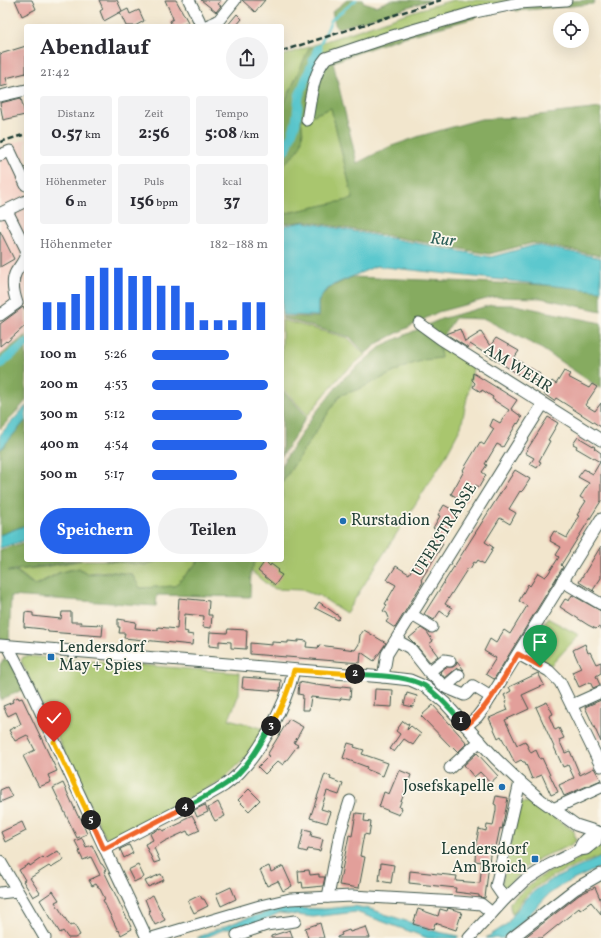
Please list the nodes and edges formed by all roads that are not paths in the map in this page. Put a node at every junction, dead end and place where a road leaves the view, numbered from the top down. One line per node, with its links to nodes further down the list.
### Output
1 (189, 0): 4 (street)
2 (235, 0): 5 (street)
3 (566, 0): 8 (street)
4 (200, 24)
5 (211, 24)
6 (24, 90): 7 (street)
7 (0, 96)
8 (307, 120)
9 (0, 155): 10 (street)
10 (24, 181)
11 (24, 202): 12 (street)
12 (5, 211): 13 (street)
13 (24, 245)
14 (24, 260): 15 (street)
15 (0, 315)
16 (419, 323): 17 (street, AM WEHR)
17 (543, 404): 18 (street, AM WEHR); 22 (street, UFERSTRASSE)
18 (601, 440)
19 (601, 519): 20 (street)
20 (562, 581): 21 (street); 26 (street)
21 (601, 604)
22 (412, 615): 23 (street); 24 (street, UFERSTRASSE)
23 (432, 627)
24 (396, 640): 29 (street); 31 (street, UFERSTRASSE)
25 (4, 646): 28 (street); 45 (street)
26 (518, 654): 34 (street); 35 (street)
27 (450, 661): 29 (street)
28 (294, 670): 31 (street); 45 (street)
29 (429, 672): 32 (street)
30 (460, 675): 32 (street)
31 (383, 677): 36 (street)
32 (445, 687): 34 (street)
33 (601, 692): 35 (street)
34 (491, 697): 36 (street)
35 (572, 705): 38 (street)
36 (466, 726): 37 (street)
37 (480, 741): 39 (street); 40 (street)
38 (601, 766)
39 (450, 768)
40 (520, 782): 43 (street); 51 (street)
41 (601, 787): 43 (street)
42 (350, 801): 50 (street)
43 (553, 809): 44 (street)
44 (599, 833): 51 (street)
45 (104, 849): 58 (street)
46 (0, 861): 48 (street)
47 (601, 874): 61 (street)
48 (17, 891): 49 (street); 57 (street)
49 (0, 893)
50 (328, 897): 52 (street); 53 (street)
51 (505, 898): 53 (street)
52 (261, 908): 55 (street); 59 (street)
53 (492, 913): 60 (street)
54 (295, 921): 55 (street)
55 (266, 923): 56 (street)
56 (237, 935)
57 (45, 938)
58 (147, 938)
59 (152, 938)
60 (469, 938)
61 (512, 938)

